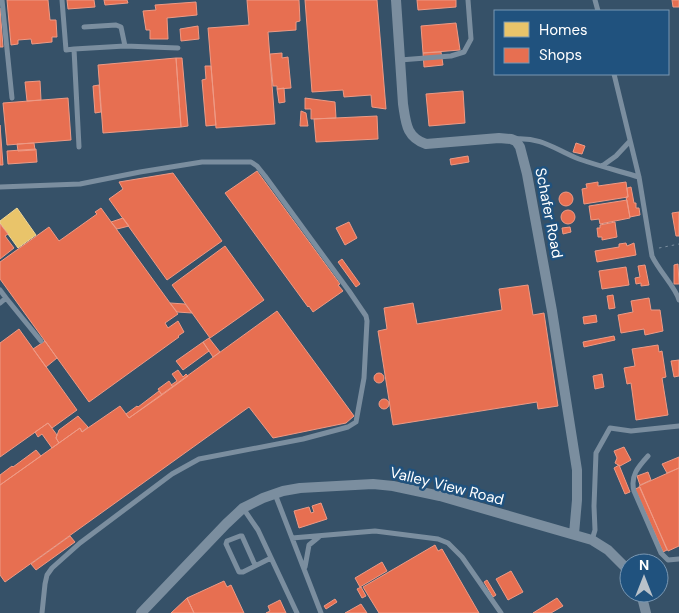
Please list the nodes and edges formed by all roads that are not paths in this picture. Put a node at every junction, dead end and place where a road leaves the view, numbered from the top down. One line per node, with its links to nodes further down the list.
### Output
1 (2, 0): 11 (lane)
2 (62, 0): 8 (lane)
3 (396, 0): 9 (street)
4 (468, 0): 9 (lane)
5 (84, 27): 6 (lane)
6 (125, 46): 7 (lane); 8 (lane)
7 (178, 48)
8 (74, 49): 14 (lane)
9 (400, 60): 12 (street)
10 (614, 75): 13 (lane)
11 (12, 98)
12 (511, 139): 15 (lane); 27 (street, Schafer Road)
13 (630, 141): 15 (lane); 16 (lane)
14 (79, 147)
15 (602, 166): 16 (lane)
16 (639, 178): 20 (lane)
17 (0, 187): 36 (lane)
18 (0, 290): 19 (lane)
19 (6, 298): 21 (lane); 22 (lane)
20 (679, 300)
21 (0, 303)
22 (40, 341)
23 (679, 426): 30 (lane)
24 (648, 456): 32 (lane)
25 (275, 494): 26 (street, Valley View Road); 27 (street, Valley View Road); 29 (lane)
26 (243, 508): 31 (lane); 37 (street, Valley View Road)
27 (574, 534): 30 (street, Valley View Road)
28 (321, 535): 29 (lane); 35 (lane); 40 (lane)
29 (292, 538): 35 (lane)
30 (592, 540): 33 (street, Valley View Road)
31 (271, 558): 34 (lane); 38 (lane)
32 (679, 559)
33 (619, 561)
34 (255, 565): 34 (lane)
35 (305, 572): 39 (lane)
36 (42, 613)
37 (141, 613)
38 (296, 613)
39 (321, 613)
40 (501, 613)

